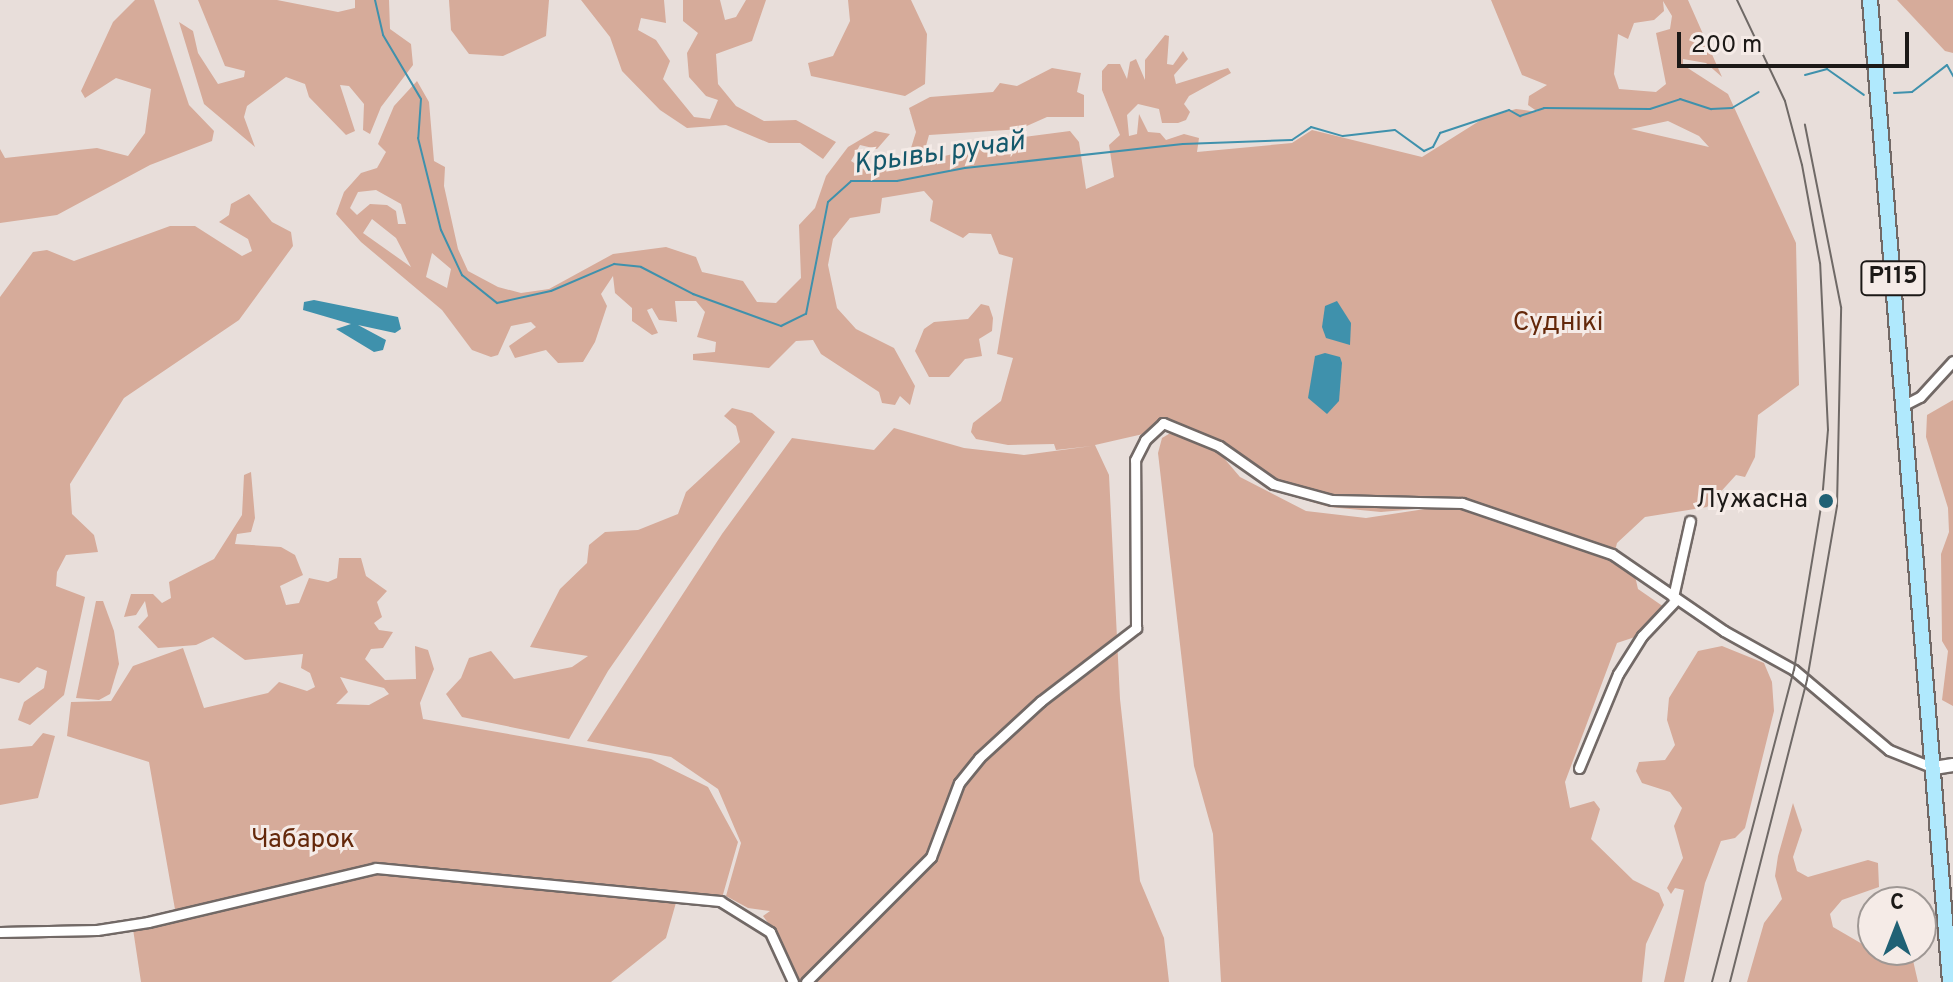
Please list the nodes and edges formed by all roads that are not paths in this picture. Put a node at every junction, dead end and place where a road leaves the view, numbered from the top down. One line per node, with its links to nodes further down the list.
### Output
1 (1870, 0): 3 (main road, Р115)
2 (1953, 361): 3 (street)
3 (1904, 405): 8 (main road, Р115)
4 (1690, 521): 5 (street)
5 (1675, 598): 7 (street); 8 (street); 11 (street)
6 (1953, 765): 8 (main road)
7 (1579, 768)
8 (1934, 768): 12 (main road, Р115)
9 (0, 932): 10 (street)
10 (793, 982)
11 (806, 982)
12 (1950, 982)

